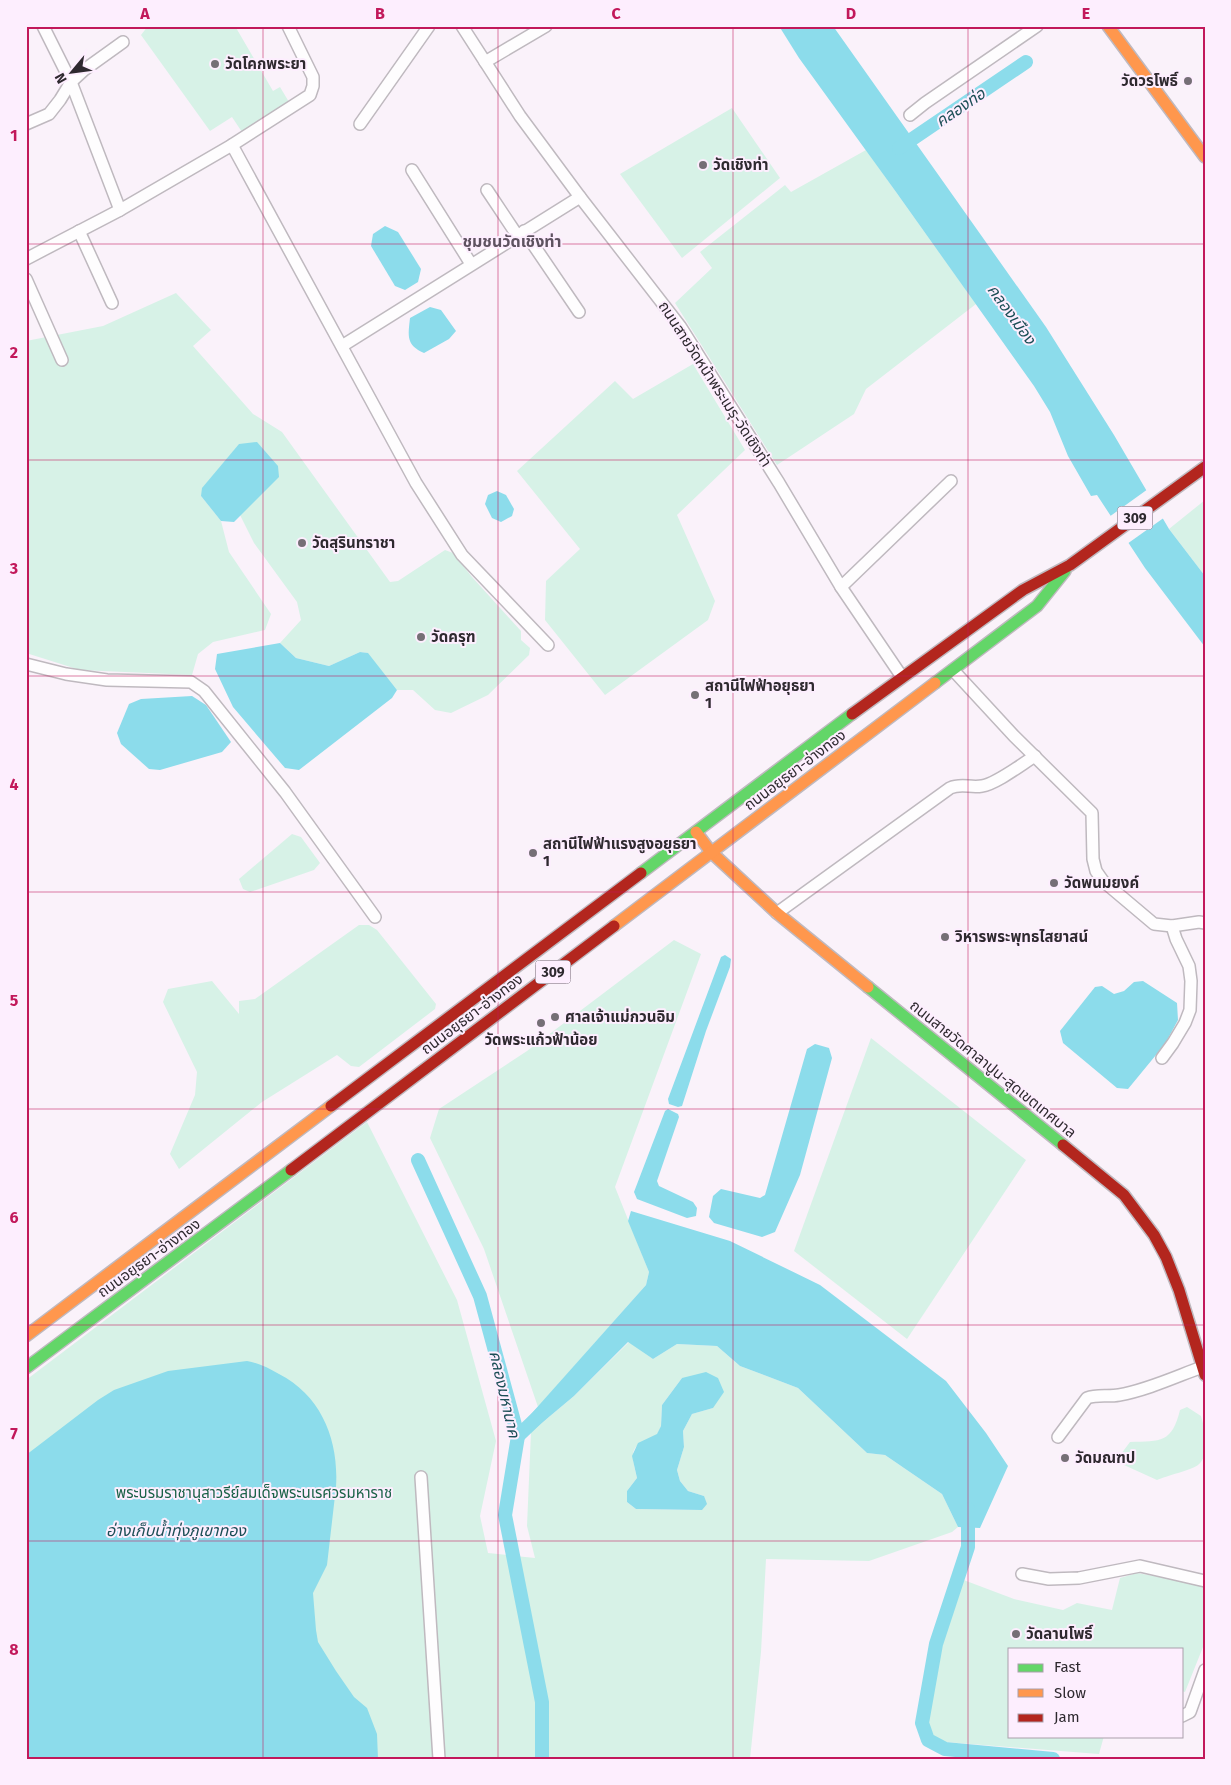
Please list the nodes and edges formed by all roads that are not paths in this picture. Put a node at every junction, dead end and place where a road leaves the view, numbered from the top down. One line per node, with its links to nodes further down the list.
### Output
1 (43, 26): 11 (street)
2 (288, 26): 15 (street)
3 (429, 26): 14 (street)
4 (462, 26): 10 (street, ถนนสายวัดหน้าพระเมรุ-วัดเชิงท่า)
5 (546, 26): 10 (street)
6 (1037, 26): 12 (street)
7 (1124, 26): 8 (main road)
8 (1110, 30): 16 (main road)
9 (123, 42): 11 (street)
10 (485, 62): 19 (street, ถนนสายวัดหน้าพระเมรุ-วัดเชิงท่า)
11 (71, 82): 13 (street); 20 (street)
12 (910, 114)
13 (26, 124)
14 (360, 124)
15 (232, 145): 20 (street); 28 (street)
16 (1205, 157)
17 (412, 170): 24 (street)
18 (487, 190): 22 (street)
19 (580, 197): 22 (street); 33 (street, ถนนสายวัดหน้าพระเมรุ-วัดเชิงท่า)
20 (120, 210): 21 (street)
21 (79, 232): 23 (street); 26 (street)
22 (520, 233): 24 (street); 27 (street)
23 (26, 259)
24 (471, 264): 28 (street)
25 (26, 279): 29 (street)
26 (112, 303)
27 (579, 312)
28 (342, 346): 34 (street)
29 (62, 360)
30 (1205, 467): 32 (main road, ถนนอยุธยา-อ่างทอง / 309)
31 (951, 481): 33 (street)
32 (1070, 565): 36 (main road, ถนนอยุธยา-อ่างทอง / 309); 37 (main road, ถนนอยุธยา-อ่างทอง / 309)
33 (841, 587): 37 (street, ถนนสายวัดหน้าพระเมรุ-วัดเชิงท่า)
34 (548, 645)
35 (26, 664): 42 (street)
36 (953, 670): 38 (street); 40 (main road, ถนนอยุธยา-อ่างทอง / 309)
37 (902, 677): 39 (main road, ถนนอยุธยา-อ่างทอง / 309)
38 (1035, 756): 41 (street); 44 (street)
39 (696, 832): 40 (main road, ถนนสายวัดศาลาปูน-สุดเขตเทศบาล); 46 (main road, ถนนอยุธยา-อ่างทอง / 309)
40 (711, 852): 41 (main road, ถนนสายวัดศาลาปูน-สุดเขตเทศบาล); 47 (main road, ถนนอยุธยา-อ่างทอง / 309)
41 (776, 913): 48 (main road, ถนนสายวัดศาลาปูน-สุดเขตเทศบาล)
42 (375, 917)
43 (1205, 923): 44 (street)
44 (1172, 926): 45 (street)
45 (1162, 1058)
46 (26, 1336)
47 (26, 1368)
48 (1204, 1371): 49 (street)
49 (1058, 1437)
50 (421, 1477): 55 (street)
51 (1022, 1574): 52 (street)
52 (1205, 1580)
53 (1205, 1670): 54 (street)
54 (1184, 1715)
55 (439, 1759)

